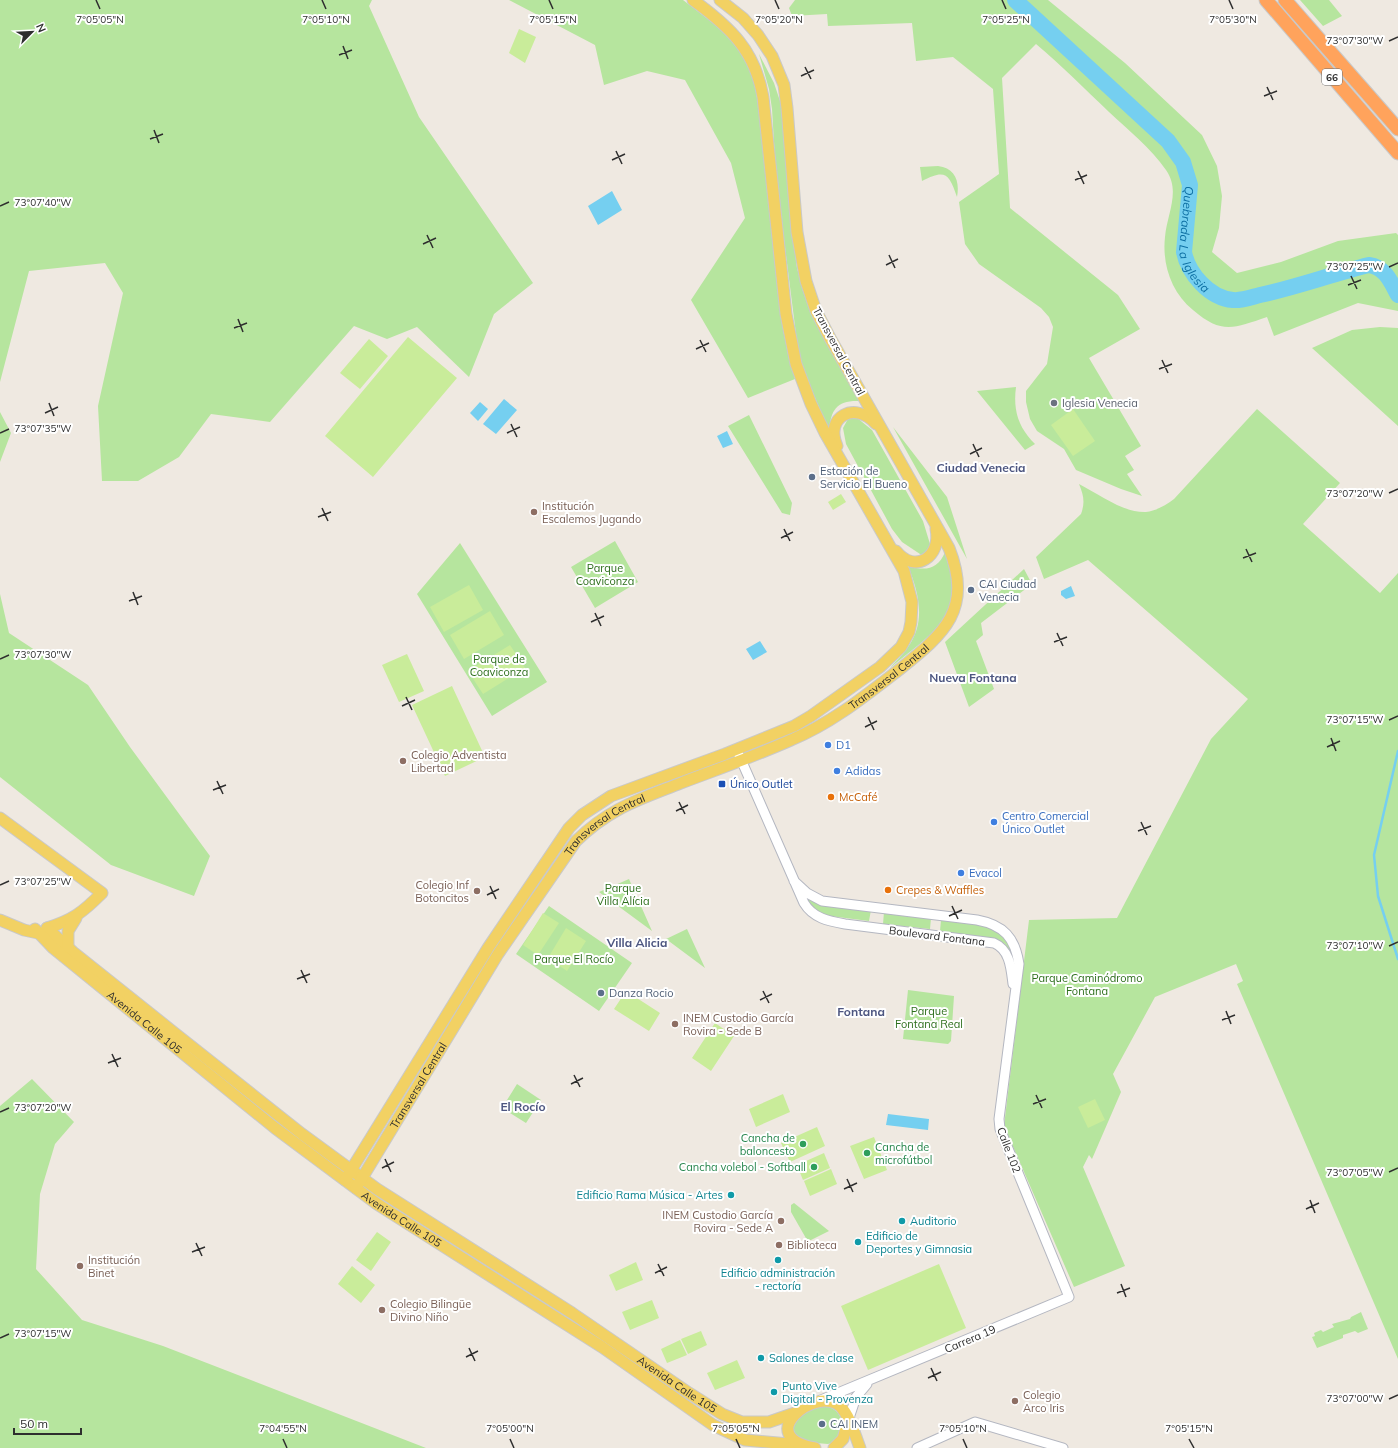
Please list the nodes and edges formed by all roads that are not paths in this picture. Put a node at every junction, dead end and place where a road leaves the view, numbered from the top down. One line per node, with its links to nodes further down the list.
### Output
1 (693, 0): 8 (main road, Transversal Central)
2 (720, 0): 7 (main road, Transversal Central)
3 (1266, 0): 6 (highway, 66)
4 (1285, 0): 5 (highway, 66)
5 (1398, 129)
6 (1398, 153)
7 (887, 437): 8 (main road); 9 (main road, Transversal Central)
8 (842, 462): 10 (main road, Transversal Central)
9 (933, 517): 10 (main road); 12 (main road, Transversal Central)
10 (885, 536): 11 (main road, Transversal Central)
11 (736, 749): 12 (street, Boulevard Fontana); 20 (main road, Transversal Central)
12 (741, 760): 14 (street, Boulevard Fontana); 21 (main road, Transversal Central)
13 (0, 818): 15 (main road)
14 (794, 881): 19 (street, Boulevard Fontana); 19 (street, Boulevard Fontana)
15 (77, 916): 17 (main road); 18 (main road)
16 (0, 920): 17 (main road, Avenida Calle 105)
17 (40, 930): 18 (main road, Avenida Calle 105); 20 (main road, Avenida Calle 105)
18 (68, 947): 20 (main road, Avenida Calle 105)
19 (1014, 995): 22 (street, Calle 102)
20 (348, 1175): 21 (main road, Avenida Calle 105)
21 (359, 1183): 25 (main road, Avenida Calle 105); 27 (main road, Avenida Calle 105)
22 (1069, 1297): 23 (street, Carrera 19)
23 (870, 1381): 24 (street, Carrera 19); 26 (street, Carrera 19)
24 (821, 1401): 25 (main road, Avenida Calle 105); 26 (main road)
25 (795, 1413): 27 (main road)
26 (848, 1421): 29 (main road); 30 (main road)
27 (800, 1445): 28 (main road, Avenida Calle 105)
28 (815, 1448)
29 (834, 1448)
30 (860, 1448)
31 (917, 1448): 32 (street)
32 (1063, 1448)

